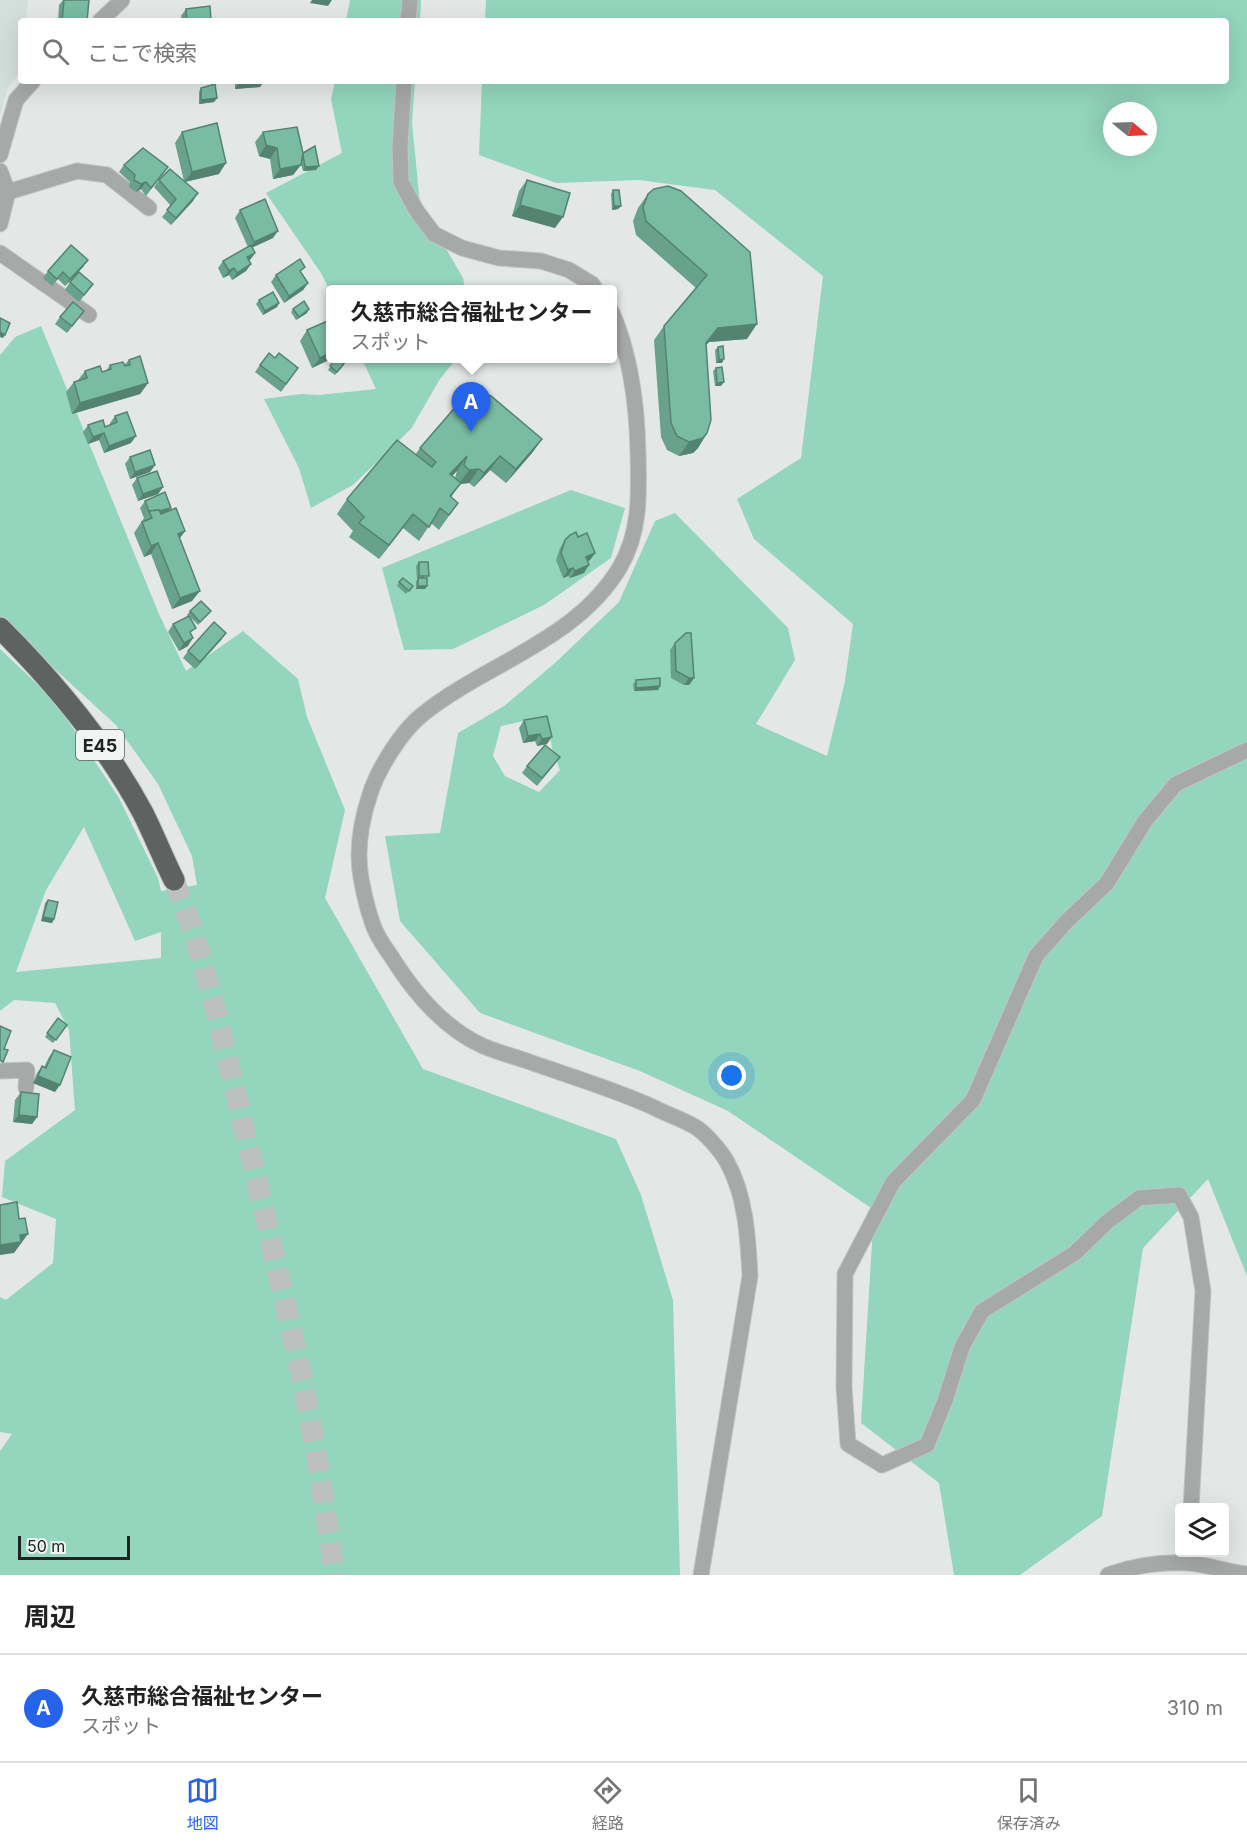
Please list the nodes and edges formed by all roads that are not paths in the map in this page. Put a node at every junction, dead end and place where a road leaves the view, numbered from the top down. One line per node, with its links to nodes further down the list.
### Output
1 (122, 0): 3 (street)
2 (410, 0): 4 (street)
3 (103, 18)
4 (408, 18)
5 (30, 84): 7 (street)
6 (404, 84): 13 (street)
7 (0, 155)
8 (0, 171): 9 (street)
9 (9, 192): 10 (street); 11 (street)
10 (149, 208)
11 (0, 224)
12 (0, 253): 14 (street)
13 (593, 285)
14 (89, 315)
15 (617, 327): 24 (street)
16 (0, 628): 18 (highway, E45)
17 (1247, 750): 21 (street)
18 (174, 880)
19 (0, 1071): 20 (street)
20 (26, 1088)
21 (1191, 1503)
22 (1187, 1563): 23 (street); 25 (street)
23 (1247, 1574)
24 (701, 1575)
25 (1108, 1575)

